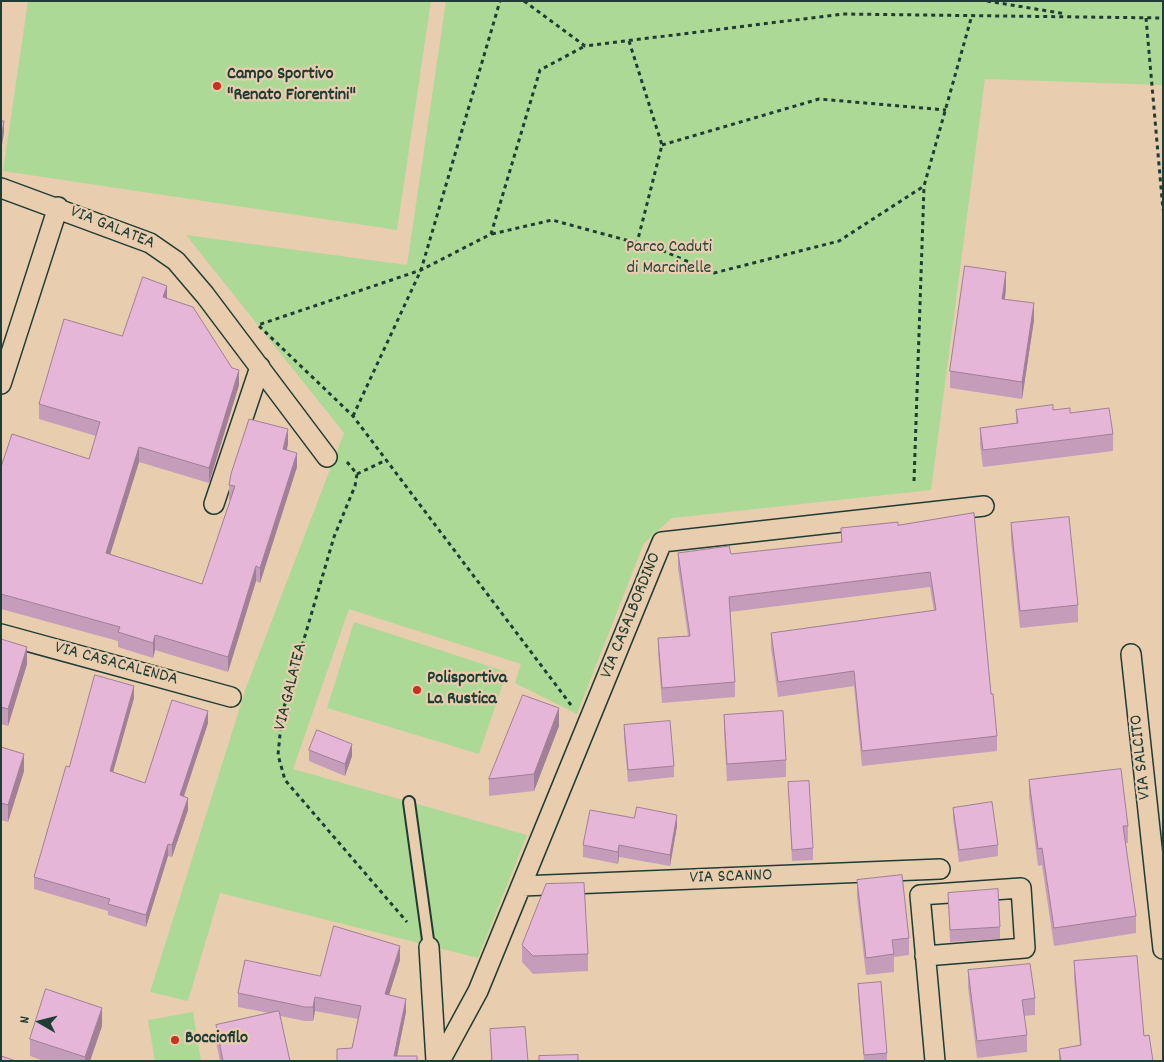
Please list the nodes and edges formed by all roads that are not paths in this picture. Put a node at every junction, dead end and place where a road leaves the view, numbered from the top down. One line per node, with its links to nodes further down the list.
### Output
1 (1, 188): 2 (street, VIA GALATEA)
2 (58, 207): 3 (street, VIA GALATEA); 4 (street)
3 (260, 367): 5 (street, VIA GALATEA); 6 (street)
4 (1, 384)
5 (327, 457)
6 (214, 504)
7 (984, 506): 13 (street, VIA CASALBORDINO)
8 (1, 634): 10 (street, VIA CASACALENDA)
9 (1131, 654): 15 (street, VIA SALCITO)
10 (232, 697)
11 (409, 802): 14 (lane)
12 (940, 869): 13 (street, VIA SCANNO)
13 (522, 886): 18 (street, VIA CASALBORDINO)
14 (430, 947): 17 (street)
15 (1163, 949)
16 (925, 956): 16 (street); 19 (street)
17 (436, 1061)
18 (440, 1061)
19 (935, 1061)

